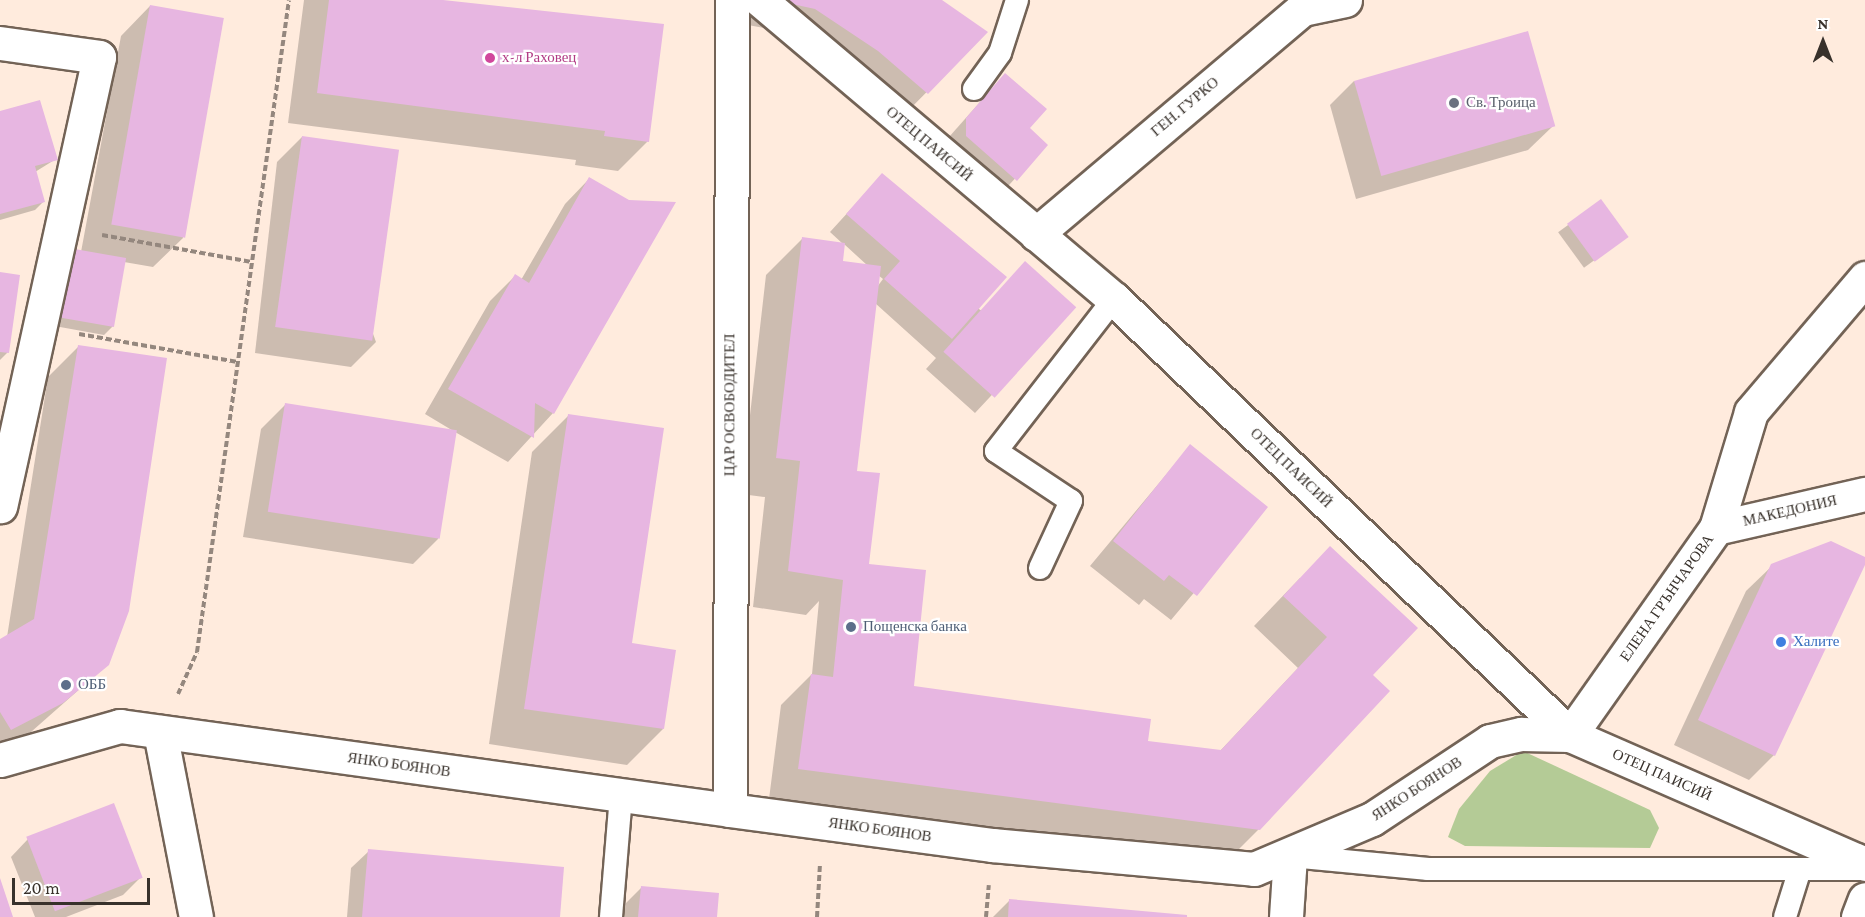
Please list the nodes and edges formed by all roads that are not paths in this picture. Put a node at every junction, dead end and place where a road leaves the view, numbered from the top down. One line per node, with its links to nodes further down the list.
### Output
1 (732, 0): 18 (street, ЦАР ОСВОБОДИТЕЛ)
2 (760, 0): 7 (street, ОТЕЦ ПАИСИЙ)
3 (1017, 0): 6 (lane)
4 (1345, 0): 7 (street, ГЕН. ГУРКО)
5 (0, 43): 11 (street)
6 (974, 88)
7 (1036, 234): 9 (street, ОТЕЦ ПАИСИЙ)
8 (1865, 278): 12 (street, ЕЛЕНА ГРЪНЧАРОВА)
9 (1114, 299): 13 (lane); 15 (street, ОТЕЦ ПАИСИЙ)
10 (1865, 494): 12 (street, МАКЕДОНИЯ)
11 (0, 506)
12 (1716, 528): 15 (street, ЕЛЕНА ГРЪНЧАРОВА)
13 (1040, 568)
14 (160, 732): 16 (street, ЯНКО БОЯНОВ); 17 (street, ЯНКО БОЯНОВ); 24 (street)
15 (1570, 735): 19 (street, ЯНКО БОЯНОВ); 20 (street, ОТЕЦ ПАИСИЙ)
16 (0, 760)
17 (621, 795): 18 (street, ЯНКО БОЯНОВ); 25 (lane)
18 (730, 810): 19 (street, ЯНКО БОЯНОВ)
19 (1290, 855): 21 (lane); 26 (street)
20 (1865, 864)
21 (1800, 869): 22 (lane); 27 (lane)
22 (1865, 869)
23 (1865, 898): 28 (street)
24 (196, 917)
25 (611, 917)
26 (1286, 917)
27 (1785, 917)
28 (1858, 917)

